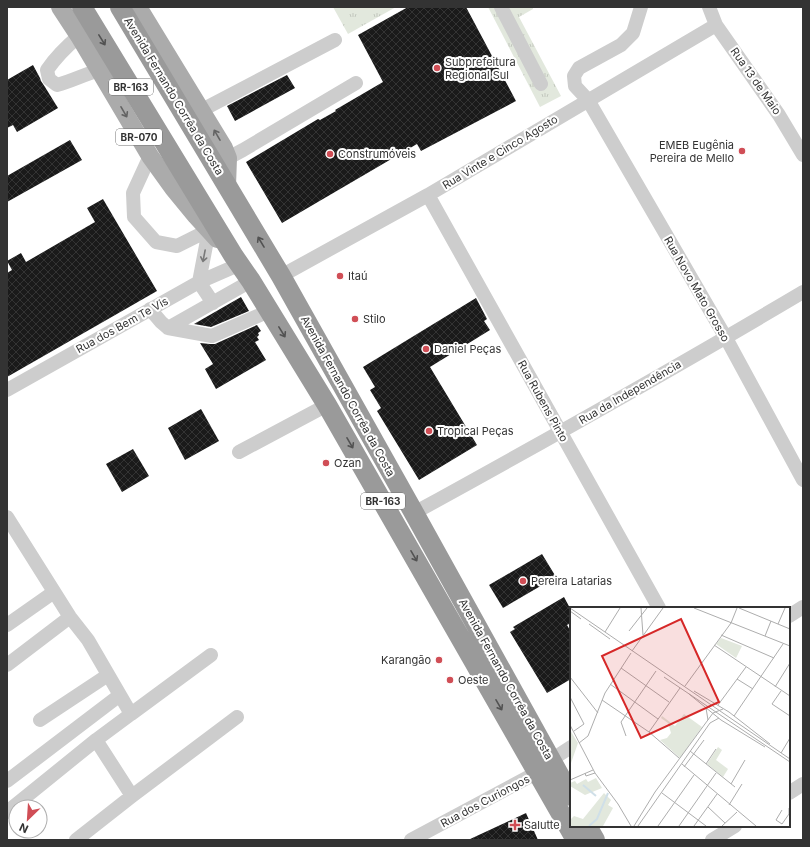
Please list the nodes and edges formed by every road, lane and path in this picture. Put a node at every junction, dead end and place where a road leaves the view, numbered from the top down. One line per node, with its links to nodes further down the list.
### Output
1 (60, 7): 9 (main road, Avenida Fernando Corrêa da Costa / BR-070)
2 (82, 7): 22 (highway, Avenida Fernando Corrêa da Costa / BR-163, one-way to 22)
3 (120, 7): 19 (highway, Avenida Fernando Corrêa da Costa / BR-163)
4 (501, 7): 13 (street)
5 (641, 7): 14 (street, Rua Novo Mato Grosso)
6 (709, 7): 8 (street, Rua 13 de Maio)
7 (142, 11): 15 (main road, Avenida Fernando Corrêa da Costa)
8 (716, 24): 14 (street, Rua Vinte e Cinco Agosto); 16 (street, Rua 13 de Maio)
9 (79, 36): 11 (main road, Avenida Fernando Corrêa da Costa / BR-070); 11 (street)
10 (335, 40): 15 (street)
11 (100, 70): 17 (main road, Avenida Fernando Corrêa da Costa / BR-070, one-way to 17)
12 (356, 83): 18 (street)
13 (541, 84)
14 (588, 100): 20 (street, Rua Vinte e Cinco Agosto); 31 (street, Rua Novo Mato Grosso)
15 (202, 110): 18 (main road, Avenida Fernando Corrêa da Costa, one-way to 15)
16 (803, 155)
17 (150, 156): 21 (main road, Avenida Fernando Corrêa da Costa / BR-070); 21 (street)
18 (228, 158): 19 (main road, Avenida Fernando Corrêa da Costa)
19 (227, 186): 23 (highway, Avenida Fernando Corrêa da Costa / BR-163, one-way to 19)
20 (428, 195): 23 (street, Rua Vinte e Cinco Agosto); 34 (street, Rua Rubens Pinto)
21 (209, 230): 22 (main road, Avenida Fernando Corrêa da Costa / BR-070); 25 (street, one-way to 25)
22 (235, 260): 24 (highway, Avenida Fernando Corrêa da Costa / BR-163); 25 (street, Rua dos Bem Te Vis)
23 (281, 276): 37 (highway, Avenida Fernando Corrêa da Costa / BR-163)
24 (251, 281): 27 (street); 29 (highway, Avenida Fernando Corrêa da Costa / BR-163)
25 (199, 282): 27 (street); 28 (street, Rua dos Bem Te Vis)
26 (803, 292): 31 (street, Rua da Independência)
27 (213, 303): 30 (street)
28 (150, 309): 30 (street); 32 (street, Rua dos Bem Te Vis)
29 (269, 311): 30 (street); 33 (highway, Avenida Fernando Corrêa da Costa / BR-163, one-way to 33)
30 (168, 328)
31 (726, 338): 34 (street, Rua da Independência); 36 (street, Rua Novo Mato Grosso)
32 (7, 390)
33 (327, 405): 35 (street); 54 (highway, Avenida Fernando Corrêa da Costa / BR-163, one-way to 54)
34 (561, 432): 37 (street, Rua da Independência); 40 (street, Rua Rubens Pinto)
35 (239, 452)
36 (803, 480)
37 (414, 514): 54 (highway, Avenida Fernando Corrêa da Costa / BR-163)
38 (7, 517): 39 (street)
39 (54, 592): 43 (street); 44 (street)
40 (658, 607)
41 (803, 607): 42 (street)
42 (790, 615)
43 (70, 617): 46 (street); 47 (street)
44 (7, 625)
45 (211, 655): 49 (street)
46 (7, 665)
47 (108, 675): 48 (street); 51 (street)
48 (120, 695): 49 (street); 55 (street)
49 (131, 714): 52 (street)
50 (237, 717): 59 (street)
51 (40, 720)
52 (96, 740): 59 (street); 60 (street)
53 (570, 748): 54 (street, Rua dos Curiongos)
54 (544, 766): 58 (highway, Avenida Fernando Corrêa da Costa / BR-163); 61 (highway, Avenida Fernando Corrêa da Costa / BR-163); 66 (street, Rua dos Curiongos)
55 (7, 781)
56 (803, 784): 57 (street)
57 (790, 792)
58 (570, 795)
59 (132, 796): 65 (street)
60 (7, 812)
61 (570, 826)
62 (570, 827): 67 (highway, Avenida Fernando Corrêa da Costa / BR-163)
63 (588, 827): 68 (highway)
64 (733, 827): 69 (street)
65 (76, 840)
66 (411, 840)
67 (576, 840)
68 (595, 840)
69 (712, 840)

